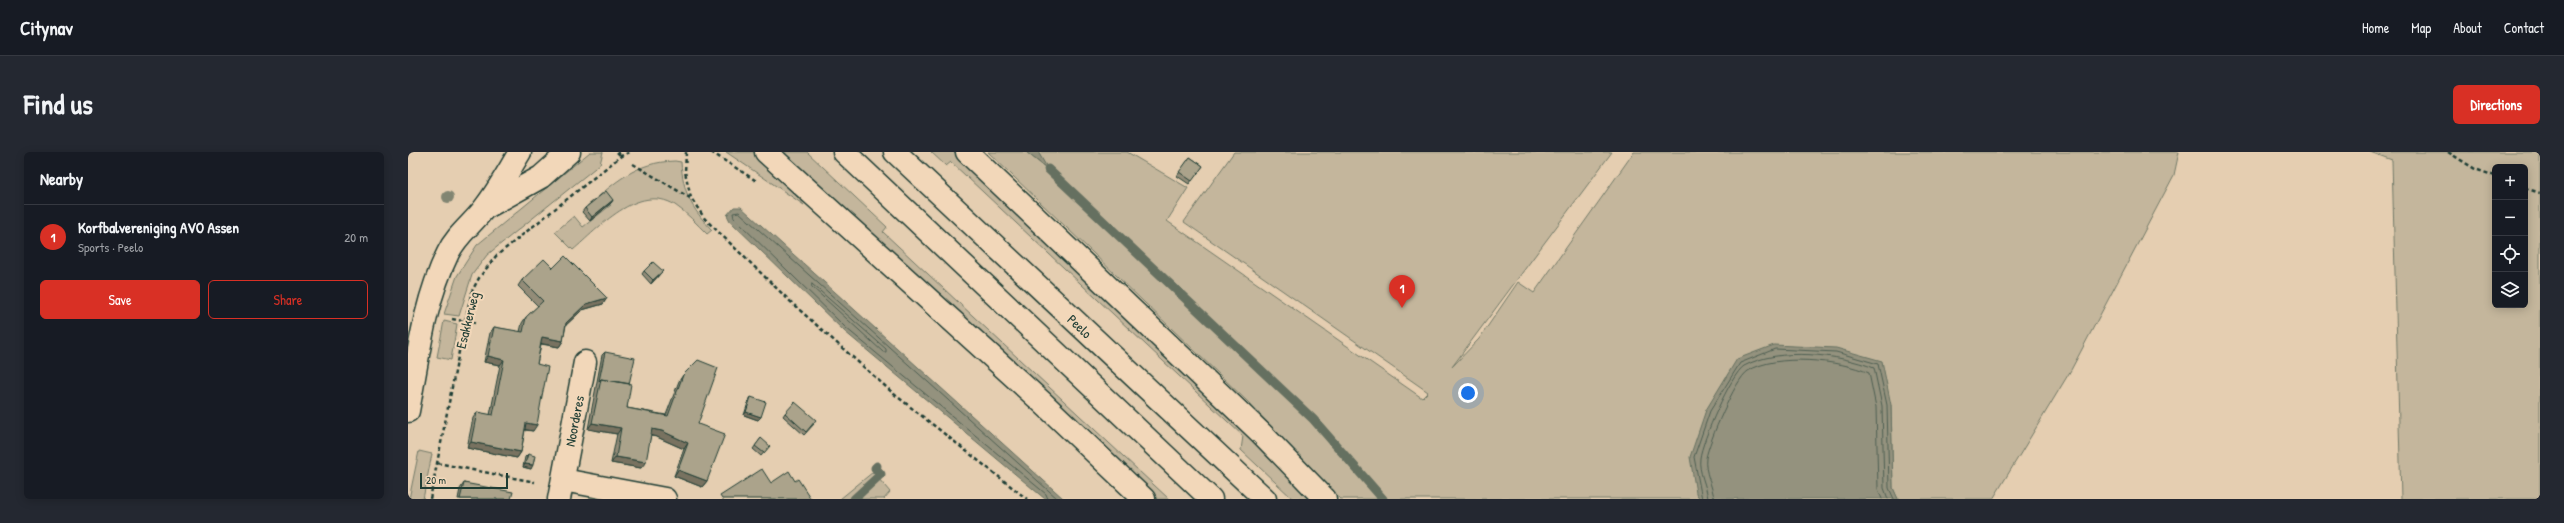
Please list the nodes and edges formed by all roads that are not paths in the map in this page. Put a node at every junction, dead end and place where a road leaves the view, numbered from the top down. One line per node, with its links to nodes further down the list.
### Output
1 (520, 152): 7 (main road)
2 (569, 152): 7 (main road)
3 (766, 152): 12 (main road)
4 (844, 152): 13 (main road)
5 (895, 152): 14 (main road, Peelo)
6 (967, 152): 15 (main road)
7 (486, 207): 9 (main road)
8 (585, 362): 10 (main road, Noorderes)
9 (408, 411)
10 (561, 488): 11 (main road)
11 (665, 499)
12 (1144, 499)
13 (1211, 499)
14 (1265, 499)
15 (1325, 499)

